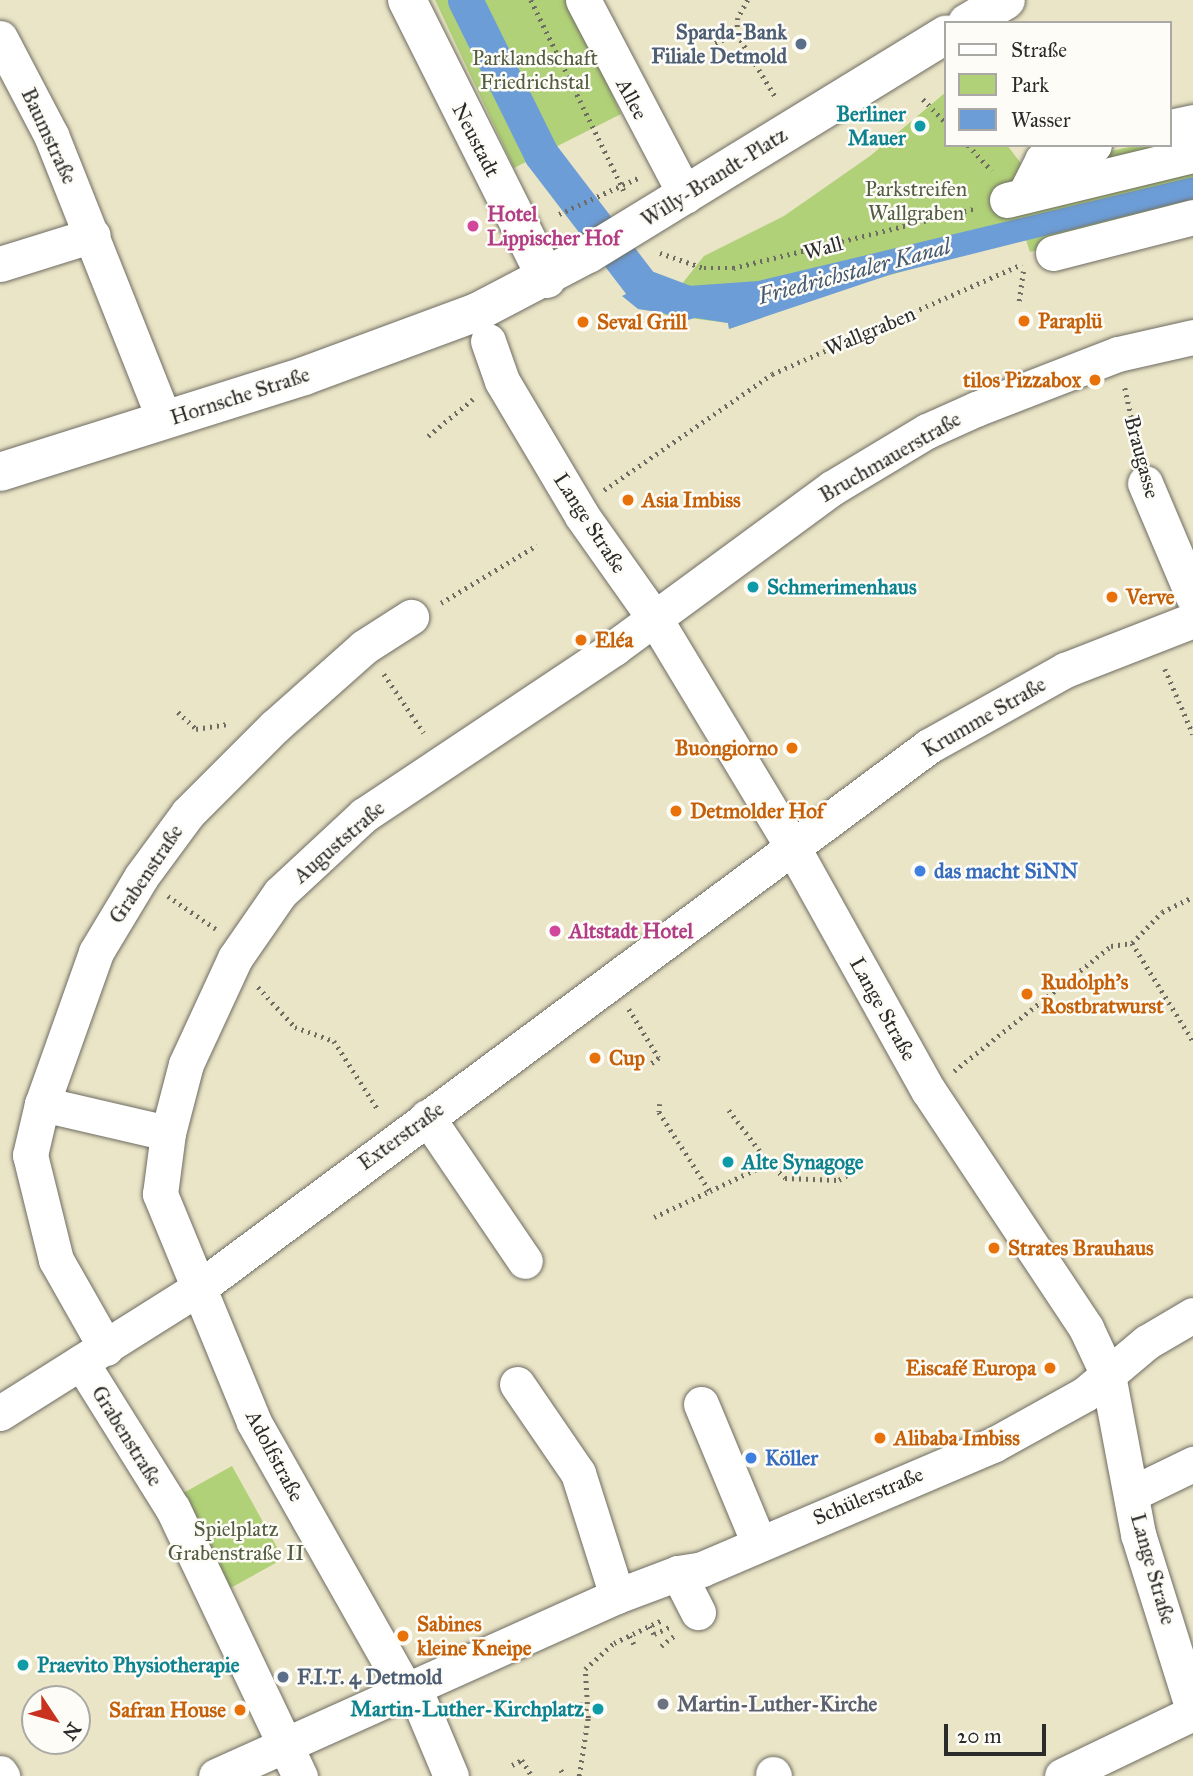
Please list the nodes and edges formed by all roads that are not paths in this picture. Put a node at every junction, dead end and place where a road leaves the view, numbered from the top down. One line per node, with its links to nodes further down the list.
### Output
1 (407, 0): 16 (main road, Neustadt)
2 (583, 0): 11 (street, Allee)
3 (1006, 0): 4 (main road)
4 (970, 21)
5 (944, 36): 11 (main road, Willy-Brandt-Platz)
6 (0, 38): 13 (street, Baumstraße)
7 (1193, 122): 8 (street)
8 (1172, 127)
9 (1087, 147): 10 (street)
10 (1193, 155)
11 (686, 197): 16 (main road, Willy-Brandt-Platz)
12 (1193, 217): 14 (street)
13 (93, 235): 15 (street); 19 (street, Baumstraße)
14 (1039, 258)
15 (0, 264)
16 (547, 279): 17 (main road, Willy-Brandt-Platz)
17 (482, 327): 19 (main road, Hornsche Straße); 24 (street, Lange Straße)
18 (1193, 337): 24 (street, Bruchmauerstraße)
19 (164, 419): 20 (main road, Hornsche Straße)
20 (0, 472)
21 (1145, 483): 22 (street, Braugasse)
22 (1193, 596)
23 (411, 617): 27 (street, Grabenstraße)
24 (655, 619): 26 (street, Lange Straße); 29 (street, Auguststraße)
25 (1193, 620): 26 (street, Krumme Straße)
26 (792, 846): 28 (street, Exterstraße); 34 (street, Lange Straße)
27 (42, 1104): 29 (street); 33 (street, Grabenstraße)
28 (427, 1117): 30 (street); 31 (street, Exterstraße)
29 (168, 1133): 31 (street, Auguststraße)
30 (525, 1261)
31 (200, 1287): 33 (street, Exterstraße); 44 (street, Adolfstraße)
32 (1193, 1315): 34 (street, Schülerstraße)
33 (94, 1355): 37 (street, Exterstraße); 46 (street, Grabenstraße)
34 (1108, 1375): 39 (street, Lange Straße); 40 (street, Schülerstraße)
35 (517, 1384): 42 (street)
36 (701, 1404): 40 (street)
37 (0, 1413)
38 (1193, 1464): 39 (street)
39 (1133, 1493): 45 (street, Lange Straße)
40 (759, 1543): 41 (street, Schülerstraße)
41 (690, 1571): 42 (street, Schülerstraße); 43 (street)
42 (617, 1597): 44 (street, Schülerstraße)
43 (696, 1608)
44 (410, 1689): 46 (street, Schülerstraße); 49 (street, Adolfstraße)
45 (1192, 1698): 50 (street)
46 (284, 1745): 47 (street, Schülerstraße); 48 (street, Grabenstraße)
47 (216, 1776)
48 (300, 1776)
49 (451, 1776)
50 (1062, 1776)

